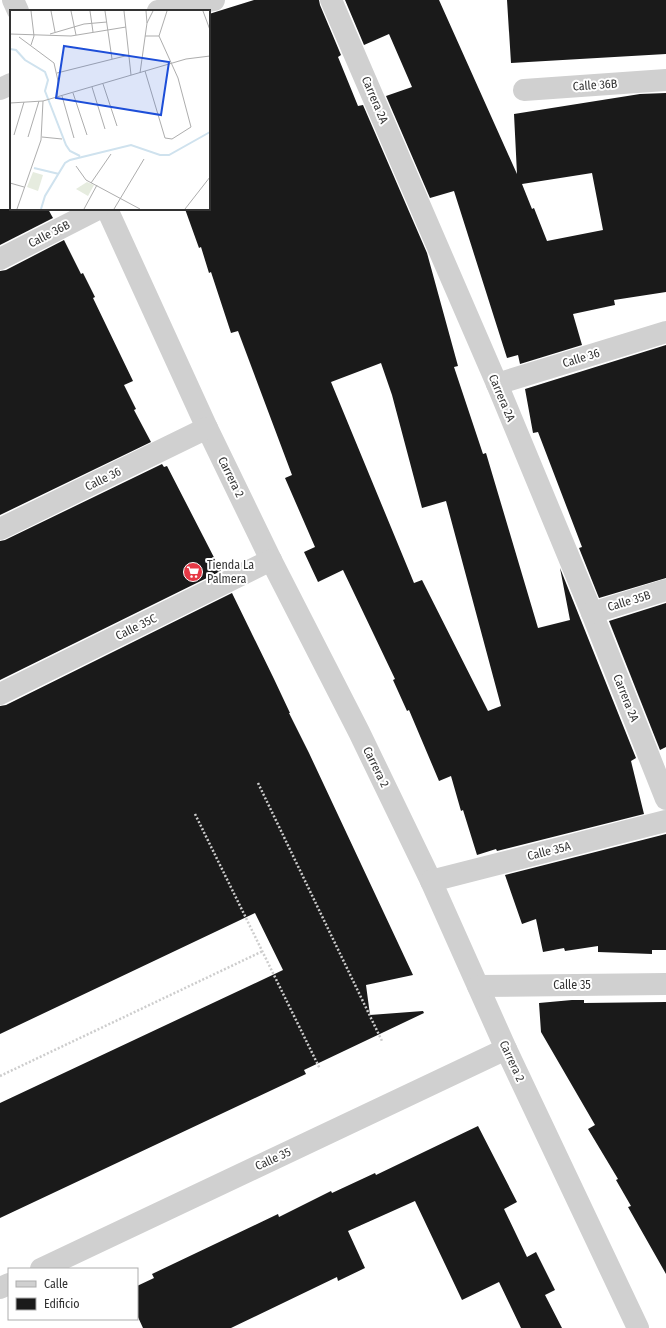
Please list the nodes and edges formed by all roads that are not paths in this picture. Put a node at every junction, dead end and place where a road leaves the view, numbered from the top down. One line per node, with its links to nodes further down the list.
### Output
1 (13, 0): 4 (street)
2 (214, 0): 5 (street)
3 (331, 0): 14 (street, Carrera 2A)
4 (18, 10)
5 (163, 10)
6 (666, 80): 9 (street, Calle 36B)
7 (10, 84): 8 (street)
8 (0, 89)
9 (524, 90)
10 (96, 210): 12 (street, Calle 36B)
11 (106, 210): 15 (street, Carrera 2)
12 (0, 259)
13 (666, 332): 14 (street, Calle 36)
14 (497, 384): 19 (street, Carrera 2A)
15 (207, 428): 16 (street, Calle 36); 17 (street, Carrera 2)
16 (0, 529)
17 (271, 560): 20 (street, Calle 35C); 23 (street, Carrera 2)
18 (666, 590): 19 (street, Calle 35B)
19 (592, 613): 21 (street, Carrera 2A)
20 (0, 694)
21 (666, 799)
22 (666, 821): 23 (street, Calle 35A)
23 (431, 881): 25 (street, Carrera 2)
24 (666, 984): 25 (street, Calle 35)
25 (478, 986): 26 (street, Carrera 2)
26 (506, 1049): 27 (street, Calle 35); 28 (street, Carrera 2)
27 (43, 1268)
28 (638, 1328)

